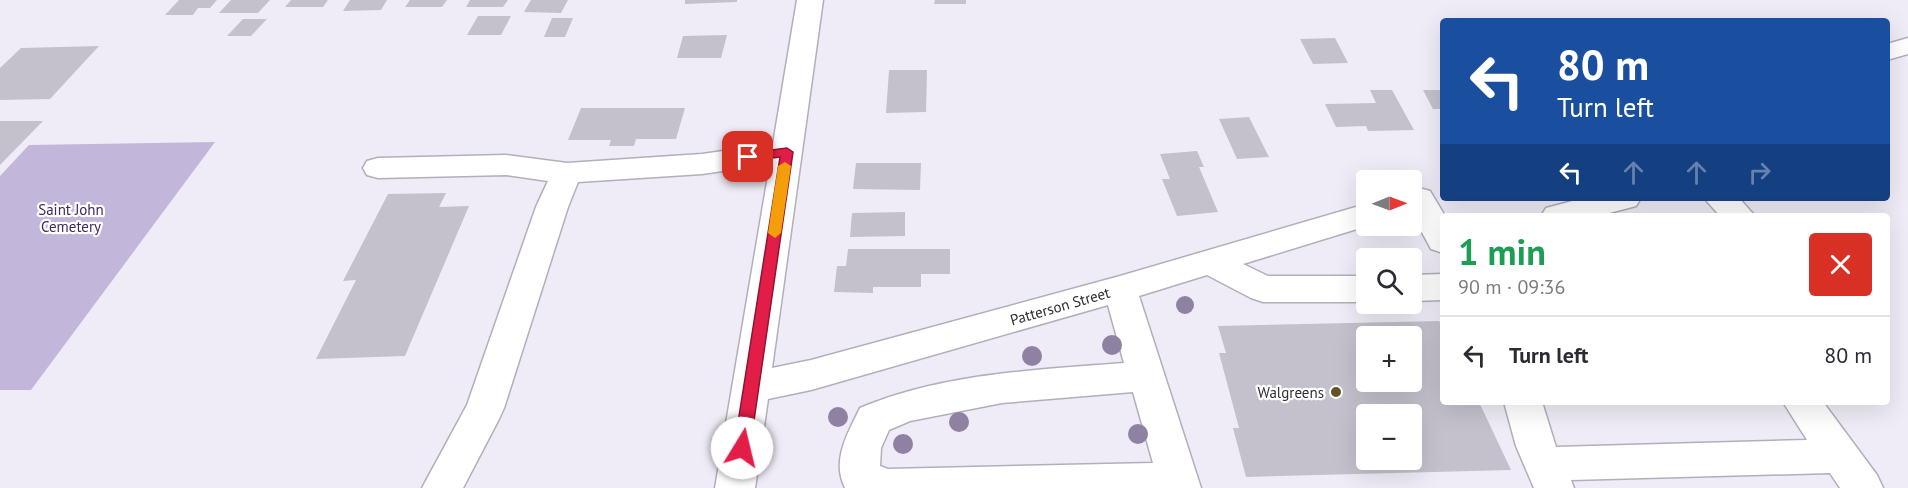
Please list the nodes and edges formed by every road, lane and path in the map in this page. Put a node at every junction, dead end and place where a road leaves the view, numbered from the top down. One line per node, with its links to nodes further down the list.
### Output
1 (810, 0): 4 (street)
2 (1908, 46): 3 (street)
3 (1890, 51)
4 (787, 152): 6 (street); 20 (street)
5 (378, 168): 6 (street)
6 (567, 173): 26 (street)
7 (1425, 197): 13 (street)
8 (1614, 201): 10 (street)
9 (1723, 201): 11 (street)
10 (1568, 213)
11 (1736, 213)
12 (1356, 218): 14 (street, Patterson Street)
13 (1440, 234)
14 (1213, 263): 17 (street, Patterson Street); 18 (street)
15 (1440, 287): 16 (street)
16 (1422, 288)
17 (1120, 289): 19 (street); 20 (street, Patterson Street)
18 (1356, 289)
19 (1147, 376): 25 (street); 25 (street)
20 (752, 387): 27 (street)
21 (1524, 405): 24 (street)
22 (1804, 405): 23 (street)
23 (1840, 456): 24 (street); 28 (street)
24 (1549, 476)
25 (1180, 484)
26 (442, 488)
27 (735, 488)
28 (1863, 488)

